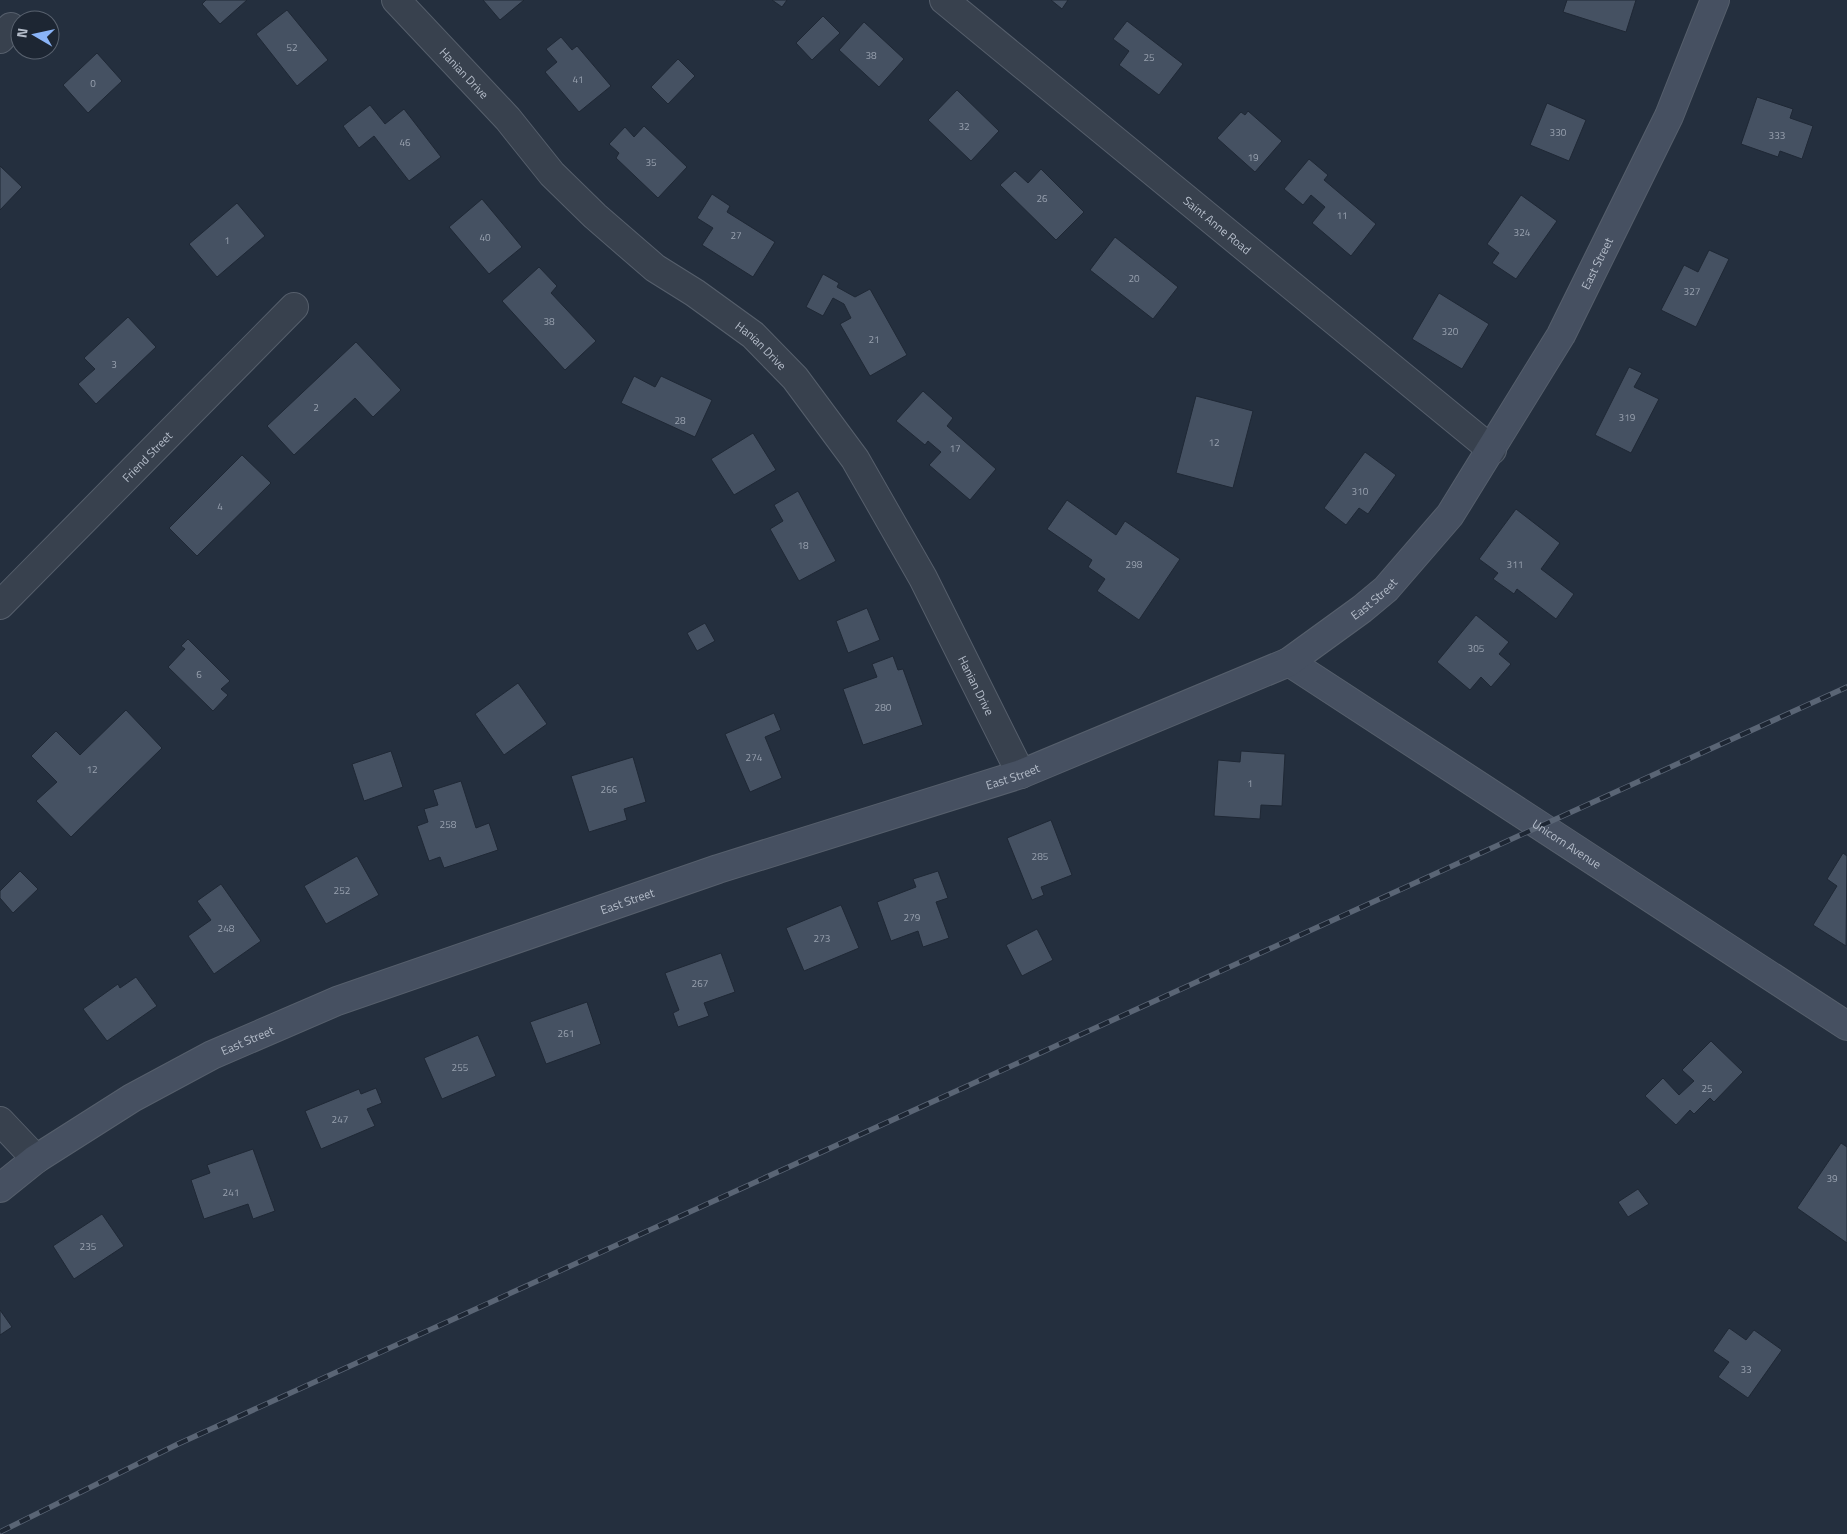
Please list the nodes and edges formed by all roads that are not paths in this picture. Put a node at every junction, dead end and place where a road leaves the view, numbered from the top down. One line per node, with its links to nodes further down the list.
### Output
1 (396, 0): 8 (street, Hanian Drive)
2 (944, 0): 5 (street, Saint Anne Road)
3 (1715, 0): 5 (street, East Street)
4 (294, 307): 6 (street, Friend Street)
5 (1492, 450): 7 (street, East Street)
6 (0, 605)
7 (1289, 662): 8 (street, East Street); 9 (street, Unicorn Avenue)
8 (1021, 774): 11 (street, East Street)
9 (1847, 1026)
10 (0, 1120): 11 (street)
11 (36, 1158): 12 (street, East Street)
12 (0, 1188)

